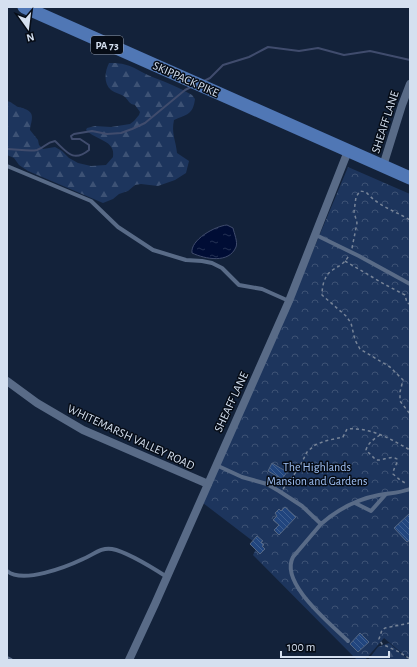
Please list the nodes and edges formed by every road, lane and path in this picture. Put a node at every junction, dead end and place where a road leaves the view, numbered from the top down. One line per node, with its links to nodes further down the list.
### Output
1 (24, 7): 3 (main road, SKIPPACK PIKE / PA 73)
2 (410, 84): 5 (street, SHEAFF LANE)
3 (348, 151): 5 (main road, PA 73); 8 (street, SHEAFF LANE)
4 (7, 166): 12 (lane)
5 (383, 166): 6 (main road, PA 73)
6 (410, 178)
7 (410, 220): 9 (path)
8 (316, 235): 9 (lane); 12 (street, SHEAFF LANE)
9 (351, 252): 10 (path); 11 (lane)
10 (345, 261): 13 (path); 15 (path)
11 (410, 284)
12 (289, 301): 18 (street, SHEAFF LANE)
13 (410, 304)
14 (7, 381): 19 (street, WHITEMARSH VALLEY ROAD)
15 (410, 414)
16 (380, 435): 17 (path); 20 (path); 21 (path)
17 (410, 450)
18 (215, 465): 19 (street, SHEAFF LANE); 21 (lane)
19 (208, 484): 26 (street, SHEAFF LANE)
20 (410, 489): 22 (lane)
21 (281, 492): 24 (lane)
22 (386, 494): 23 (lane); 23 (lane)
23 (355, 503): 24 (lane)
24 (321, 524): 28 (lane)
25 (7, 571): 26 (lane)
26 (167, 577): 32 (street, SHEAFF LANE)
27 (410, 623): 30 (path)
28 (348, 641)
29 (7, 658): 31 (lane)
30 (410, 659)
31 (11, 660)
32 (128, 660)

